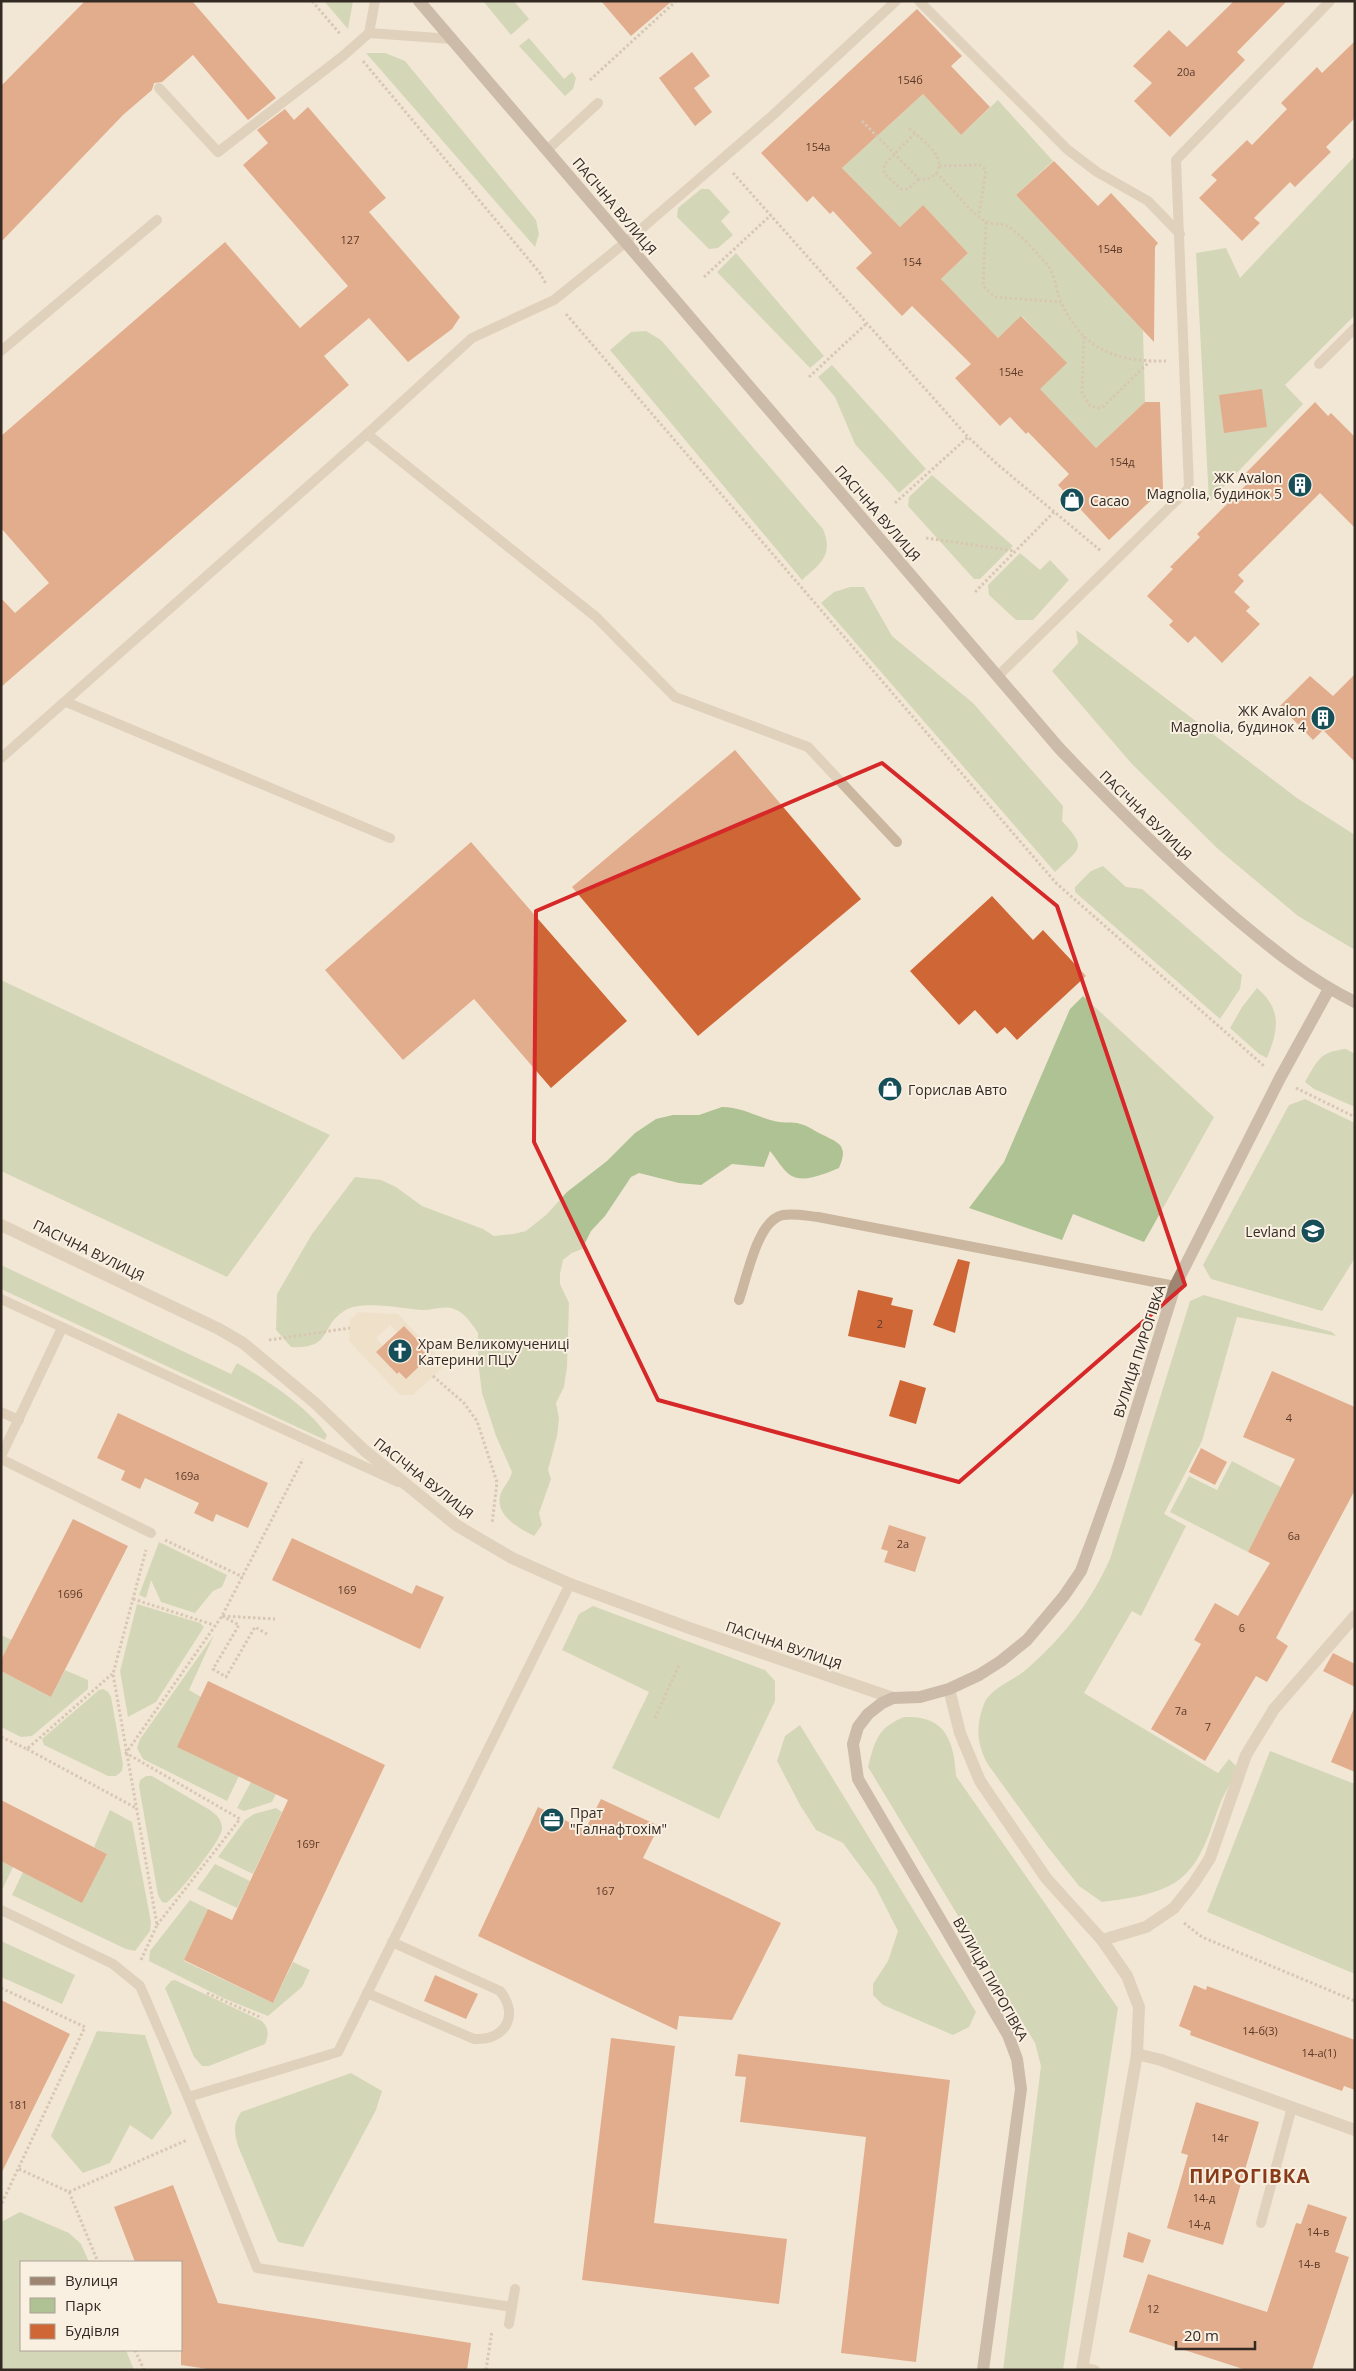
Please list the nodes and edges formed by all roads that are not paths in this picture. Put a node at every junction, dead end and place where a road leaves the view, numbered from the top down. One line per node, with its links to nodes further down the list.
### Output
1 (375, 1): 6 (lane)
2 (419, 1): 7 (street, ПАСІЧНА ВУЛИЦЯ)
3 (896, 1): 13 (lane)
4 (919, 1): 12 (lane)
5 (1330, 1): 12 (lane)
6 (369, 33): 7 (lane); 8 (lane)
7 (452, 39): 10 (street, ПАСІЧНА ВУЛИЦЯ)
8 (159, 88)
9 (598, 103): 10 (lane)
10 (547, 150): 13 (street, ПАСІЧНА ВУЛИЦЯ)
11 (158, 220): 15 (lane)
12 (1180, 234): 18 (lane)
13 (626, 242): 17 (lane); 18 (street, ПАСІЧНА ВУЛИЦЯ)
14 (1355, 328): 16 (lane)
15 (1, 351)
16 (1319, 364)
17 (367, 434): 19 (lane); 22 (lane)
18 (998, 676): 23 (street, ПАСІЧНА ВУЛИЦЯ)
19 (66, 702): 20 (lane); 21 (lane)
20 (1, 758)
21 (390, 838)
22 (897, 842)
23 (1328, 989): 24 (street, ПАСІЧНА ВУЛИЦЯ); 26 (street, ВУЛИЦЯ ПИРОГІВКА)
24 (1355, 1002)
25 (1, 1225): 33 (street, ПАСІЧНА ВУЛИЦЯ)
26 (1175, 1286): 28 (lane); 37 (street, ВУЛИЦЯ ПИРОГІВКА)
27 (1, 1299): 29 (lane)
28 (739, 1300)
29 (62, 1328): 31 (lane); 33 (lane)
30 (1, 1412): 31 (lane)
31 (19, 1420): 32 (lane)
32 (1, 1458): 34 (lane)
33 (406, 1486): 35 (street, ПАСІЧНА ВУЛИЦЯ)
34 (151, 1533)
35 (570, 1584): 38 (street, ПАСІЧНА ВУЛИЦЯ); 41 (lane)
36 (1355, 1616): 40 (street)
37 (949, 1689): 38 (street, ВУЛИЦЯ ПИРОГІВКА); 40 (street)
38 (893, 1698): 52 (street, ВУЛИЦЯ ПИРОГІВКА)
39 (1, 1910): 44 (lane)
40 (1102, 1940): 43 (street)
41 (392, 1942): 42 (lane); 42 (lane)
42 (367, 1993): 44 (lane)
43 (1137, 2054): 45 (street); 51 (street)
44 (188, 2097): 49 (lane)
45 (1292, 2107): 46 (street); 47 (lane)
46 (1355, 2130)
47 (1261, 2223)
48 (515, 2289): 49 (lane)
49 (512, 2307): 50 (lane)
50 (509, 2324)
51 (1087, 2369)
52 (983, 2370)

